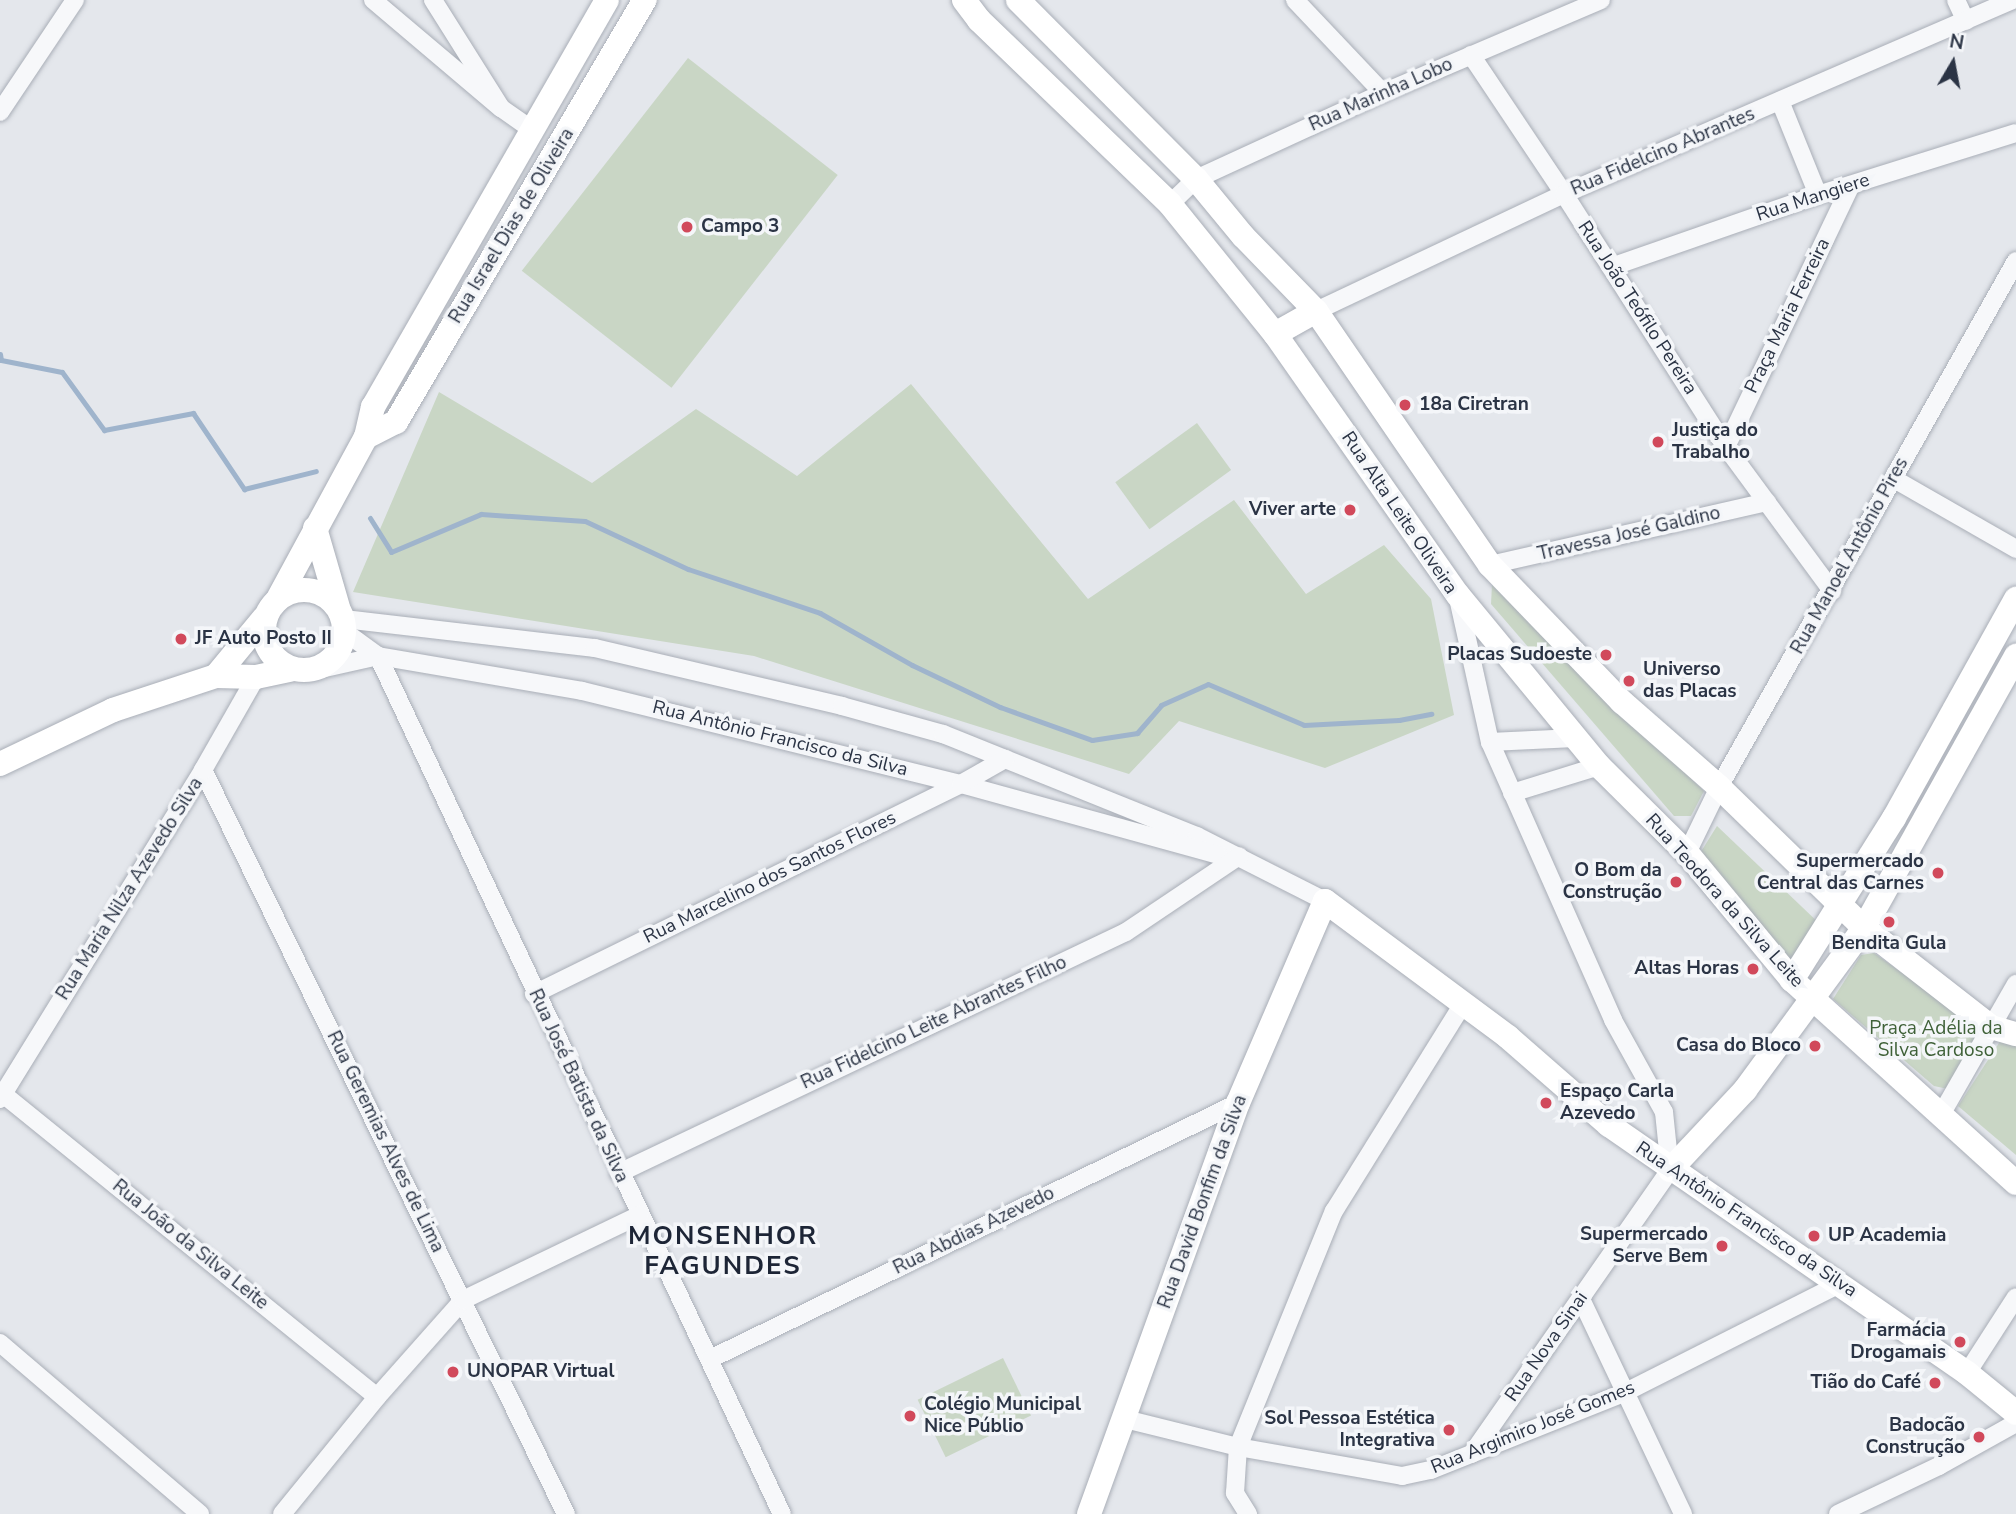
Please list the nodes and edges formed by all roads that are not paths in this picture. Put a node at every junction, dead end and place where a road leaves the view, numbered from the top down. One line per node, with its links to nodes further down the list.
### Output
1 (75, 0): 17 (street)
2 (373, 0): 16 (street)
3 (433, 0): 16 (street)
4 (645, 0): 20 (main road, Rua Israel Dias de Oliveira)
5 (964, 0): 25 (main road, Rua Alta Leite Oliveira)
6 (1018, 0): 21 (main road)
7 (1295, 0): 14 (street)
8 (1601, 0): 13 (street, Rua Marinha Lobo)
9 (1956, 0): 12 (street)
10 (2012, 0): 12 (street, Rua Fidelcino Abrantes)
11 (605, 1): 18 (main road, Rua Israel Dias de Oliveira)
12 (1966, 21): 15 (street, Rua Fidelcino Abrantes)
13 (1471, 55): 14 (street, Rua Marinha Lobo); 23 (street, Rua João Teófilo Pereira)
14 (1383, 93): 21 (street, Rua Marinha Lobo)
15 (1780, 101): 23 (street, Rua Fidelcino Abrantes); 24 (street)
16 (501, 108): 18 (street)
17 (0, 112)
18 (530, 128): 20 (main road); 30 (main road, Rua Israel Dias de Oliveira)
19 (2016, 133): 22 (street, Rua Mangiere)
20 (559, 146): 30 (main road, Rua Israel Dias de Oliveira)
21 (1196, 179): 25 (street, Rua Marinha Lobo); 28 (main road)
22 (1851, 185): 24 (street, Rua Mangiere); 31 (street, Praça Maria Ferreira)
23 (1564, 194): 27 (street, Rua João Teófilo Pereira); 28 (street, Rua Fidelcino Abrantes)
24 (1818, 195): 27 (street, Rua Mangiere)
25 (1170, 204): 29 (main road, Rua Alta Leite Oliveira)
26 (2016, 261): 32 (street, Rua Manoel Antônio Pires)
27 (1611, 267): 31 (street, Rua João Teófilo Pereira)
28 (1316, 311): 29 (main road); 36 (main road)
29 (1275, 334): 38 (main road, Rua Alta Leite Oliveira)
30 (366, 437): 34 (main road, Rua Israel Dias de Oliveira)
31 (1726, 447): 33 (street, Rua João Teófilo Pereira)
32 (1894, 479): 35 (street); 37 (street, Rua Manoel Antônio Pires)
33 (1767, 502): 36 (street, Travessa José Galdino); 37 (street, Rua João Teófilo Pereira)
34 (315, 528): 39 (main road, Rua Israel Dias de Oliveira); 42 (main road)
35 (2016, 549)
36 (1490, 565): 56 (main road)
37 (1832, 591): 56 (street, Rua Manoel Antônio Pires)
38 (1458, 595): 49 (main road, Rua Teodora da Silva Leite); 50 (street, Rua Alta Leite Oliveira)
39 (279, 597): 41 (main road); 42 (main road)
40 (2016, 599): 61 (main road)
41 (264, 618): 45 (main road); 47 (main road)
42 (342, 619): 43 (street); 46 (main road); 51 (street, Rua Antônio Francisco da Silva)
43 (377, 656): 46 (street, Rua Antônio Francisco da Silva); 55 (street, Rua Antônio Francisco da Silva); 65 (street, Rua José Batista da Silva)
44 (2016, 656): 62 (main road)
45 (290, 670): 46 (main road); 48 (main road)
46 (316, 670)
47 (216, 676): 48 (main road); 52 (main road)
48 (256, 677): 54 (street, Rua Maria Nilza Azevedo Silva)
49 (1575, 738): 50 (street); 53 (main road, Rua Teodora da Silva Leite)
50 (1490, 742): 57 (street, Rua Alta Leite Oliveira)
51 (1005, 759): 55 (street, Rua Marcelino dos Santos Flores); 59 (street, Rua Antônio Francisco da Silva)
52 (0, 764)
53 (1599, 766): 57 (street); 58 (main road, Rua Teodora da Silva Leite)
54 (203, 770): 70 (street, Rua Maria Nilza Azevedo Silva); 80 (street, Rua Geremias Alves de Lima)
55 (961, 784): 59 (street, Rua Antônio Francisco da Silva); 65 (street, Rua Marcelino dos Santos Flores)
56 (1719, 787): 58 (street, Rua Manoel Antônio Pires); 61 (main road)
57 (1512, 793): 73 (street, Rua Alta Leite Oliveira)
58 (1687, 853): 63 (main road, Rua Teodora da Silva Leite)
59 (1239, 856): 60 (street, Rua Antônio Francisco da Silva); 74 (street, Rua Fidelcino Leite Abrantes Filho)
60 (1325, 901): 67 (main road, Rua Antônio Francisco da Silva); 71 (main road, Rua David Bonfim da Silva)
61 (1842, 905): 62 (main road); 63 (main road)
62 (1864, 928): 66 (main road); 68 (main road)
63 (1792, 980): 66 (main road, Rua Teodora da Silva Leite)
64 (2016, 984): 68 (street)
65 (534, 994): 74 (street, Rua José Batista da Silva)
66 (1812, 998): 72 (main road, Rua Teodora da Silva Leite); 73 (main road)
67 (1463, 1004): 73 (main road, Rua Antônio Francisco da Silva); 89 (street)
68 (1991, 1027): 69 (main road); 72 (street)
69 (2016, 1034)
70 (2, 1096): 85 (street, Rua João da Silva Leite)
71 (1238, 1103): 82 (street, Rua Abdias Azevedo); 87 (main road, Rua David Bonfim da Silva)
72 (1941, 1113): 75 (main road, Rua Teodora da Silva Leite)
73 (1670, 1170): 77 (main road, Rua Antônio Francisco da Silva); 79 (street, Rua Nova Sinai)
74 (619, 1173): 76 (street, Rua José Batista da Silva)
75 (2016, 1182)
76 (640, 1215): 80 (street); 82 (street, Rua José Batista da Silva)
77 (1840, 1284): 83 (main road, Rua Antônio Francisco da Silva); 84 (street, Rua Argimiro José Gomes)
78 (2016, 1297): 83 (street)
79 (1581, 1298): 84 (street); 90 (street, Rua Nova Sinai)
80 (463, 1300): 85 (street); 94 (street, Rua Geremias Alves de Lima)
81 (0, 1343): 92 (street)
82 (710, 1359): 95 (street, Rua José Batista da Silva)
83 (1966, 1373): 86 (main road, Rua Antônio Francisco da Silva)
84 (1624, 1393): 90 (street, Rua Argimiro José Gomes); 97 (street)
85 (377, 1397): 93 (street)
86 (2016, 1413)
87 (1125, 1419): 89 (street, Rua Argimiro José Gomes); 91 (main road, Rua David Bonfim da Silva)
88 (2016, 1423): 98 (street)
89 (1237, 1447): 90 (street, Rua Argimiro José Gomes); 96 (street)
90 (1472, 1454)
91 (1087, 1512)
92 (200, 1514)
93 (282, 1514)
94 (566, 1514)
95 (782, 1514)
96 (1248, 1514)
97 (1683, 1514)
98 (1838, 1514)

